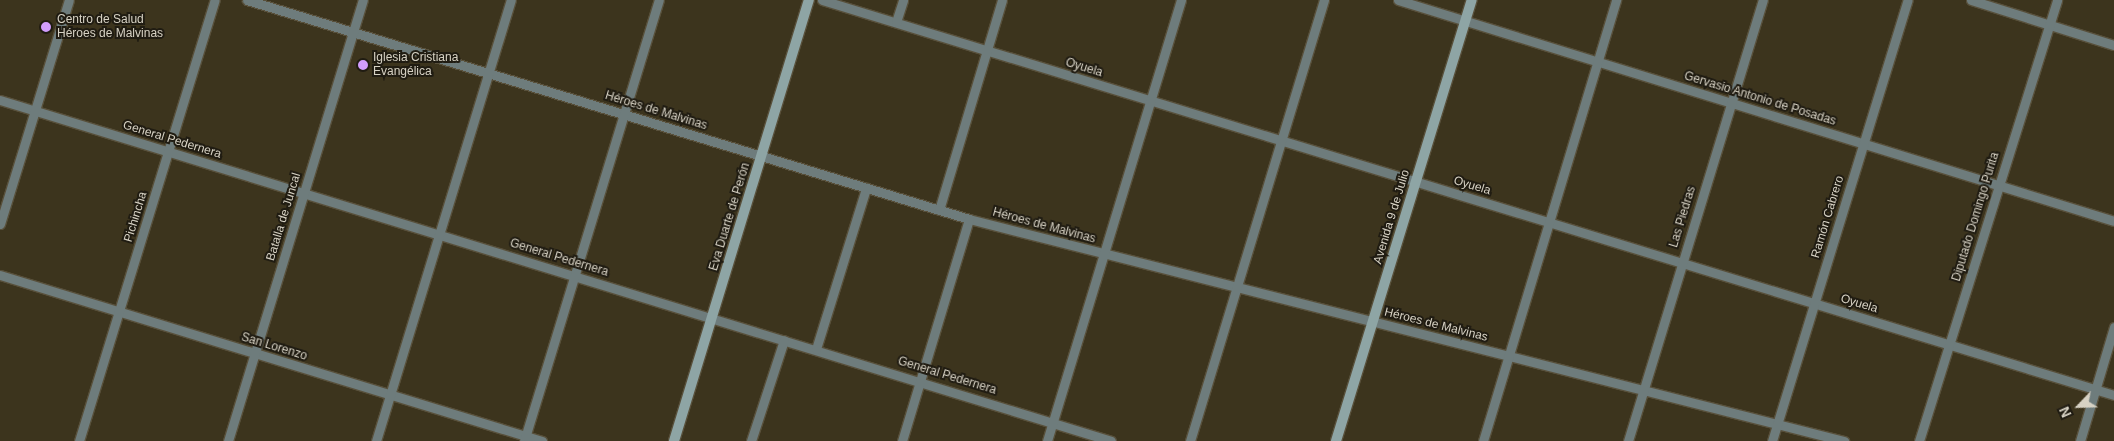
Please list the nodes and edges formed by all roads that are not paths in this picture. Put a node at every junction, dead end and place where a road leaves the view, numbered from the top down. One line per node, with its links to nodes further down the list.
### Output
1 (69, 0): 31 (street)
2 (215, 0): 35 (street, Pichincha)
3 (247, 0): 23 (street, Héroes de Malvinas)
4 (363, 0): 23 (street, Batalla de Juncal)
5 (511, 0): 27 (street)
6 (659, 0): 32 (street)
7 (809, 0): 36 (street, Eva Duarte de Perón)
8 (822, 0): 21 (street, Oyuela)
9 (902, 0): 21 (street)
10 (1002, 0): 25 (street)
11 (1181, 0): 29 (street)
12 (1324, 0): 33 (street)
13 (1398, 0): 20 (street, Gervasio Antonio de Posadas)
14 (1472, 0): 20 (street, Avenida 9 de Julio)
15 (1616, 0): 26 (street)
16 (1763, 0): 30 (street, Las Piedras)
17 (1908, 0): 34 (street, Ramón Cabrero)
18 (1971, 0): 22 (street)
19 (2057, 0): 22 (street, Diputado Domingo Purita)
20 (1466, 21): 26 (street, Gervasio Antonio de Posadas); 37 (street, Avenida 9 de Julio)
21 (896, 22): 25 (street, Oyuela)
22 (2050, 25): 24 (street); 38 (street, Diputado Domingo Purita)
23 (353, 33): 27 (street, Héroes de Malvinas); 40 (street, Batalla de Juncal)
24 (2114, 45)
25 (987, 51): 29 (street, Oyuela); 41 (street)
26 (1597, 62): 30 (street, Gervasio Antonio de Posadas); 44 (street)
27 (489, 74): 32 (street, Héroes de Malvinas); 46 (street)
28 (0, 100): 31 (street, General Pedernera)
29 (1151, 102): 33 (street, Oyuela); 47 (street)
30 (1731, 104): 34 (street, Gervasio Antonio de Posadas); 48 (street, Las Piedras)
31 (34, 112): 35 (street, General Pedernera); 45 (street)
32 (624, 115): 36 (street, Héroes de Malvinas); 50 (street)
33 (1282, 141): 37 (street, Oyuela); 51 (street)
34 (1864, 144): 38 (street, Gervasio Antonio de Posadas); 52 (street, Ramón Cabrero)
35 (168, 152): 40 (street, General Pedernera); 53 (street, Pichincha)
36 (761, 157): 39 (street, Héroes de Malvinas); 54 (street, Eva Duarte de Perón)
37 (1416, 182): 44 (street, Oyuela); 55 (street, Avenida 9 de Julio)
38 (1999, 186): 43 (street, Gervasio Antonio de Posadas); 58 (street, Diputado Domingo Purita)
39 (866, 188): 41 (street, Héroes de Malvinas); 59 (street)
40 (304, 194): 46 (street, General Pedernera); 60 (street, Batalla de Juncal)
41 (939, 210): 42 (street, Héroes de Malvinas)
42 (969, 219): 47 (street, Héroes de Malvinas); 62 (street)
43 (2114, 221)
44 (1549, 223): 48 (street, Oyuela); 61 (street)
45 (0, 224)
46 (439, 234): 50 (street, General Pedernera); 65 (street)
47 (1103, 254): 51 (street, Héroes de Malvinas); 67 (street)
48 (1682, 262): 52 (street, Oyuela); 63 (street, Las Piedras)
49 (0, 275): 53 (street, San Lorenzo)
50 (575, 275): 54 (street, General Pedernera); 69 (street)
51 (1236, 286): 55 (street, Héroes de Malvinas); 79 (street)
52 (1814, 303): 58 (street, Oyuela); 68 (street, Ramón Cabrero)
53 (120, 313): 60 (street, San Lorenzo); 70 (street, Pichincha)
54 (711, 318): 57 (street, General Pedernera); 74 (street, Eva Duarte de Perón)
55 (1373, 322): 61 (street, Héroes de Malvinas); 80 (street, Avenida 9 de Julio)
56 (2114, 328): 64 (street)
57 (784, 340): 59 (street, General Pedernera); 75 (street)
58 (1949, 346): 64 (street, Oyuela); 85 (street, Diputado Domingo Purita)
59 (816, 349): 62 (street, General Pedernera)
60 (255, 354): 65 (street, San Lorenzo); 71 (street, Batalla de Juncal)
61 (1508, 357): 63 (street, Héroes de Malvinas); 81 (street)
62 (920, 381): 67 (street, General Pedernera); 76 (street)
63 (1644, 390): 68 (street, Héroes de Malvinas); 82 (street, Las Piedras)
64 (2096, 390): 66 (street, Oyuela); 86 (street)
65 (391, 395): 69 (street, San Lorenzo); 72 (street)
66 (2114, 396)
67 (1053, 423): 77 (street); 78 (street, General Pedernera)
68 (1777, 424): 83 (street, Ramón Cabrero); 84 (street, Héroes de Malvinas)
69 (525, 438): 73 (street, San Lorenzo)
70 (79, 441)
71 (228, 441)
72 (376, 441)
73 (542, 441)
74 (674, 441)
75 (751, 441)
76 (902, 441)
77 (1047, 441)
78 (1111, 441)
79 (1190, 441)
80 (1336, 441)
81 (1483, 441)
82 (1628, 441)
83 (1772, 441)
84 (1844, 441)
85 (1919, 441)
86 (2080, 441)

